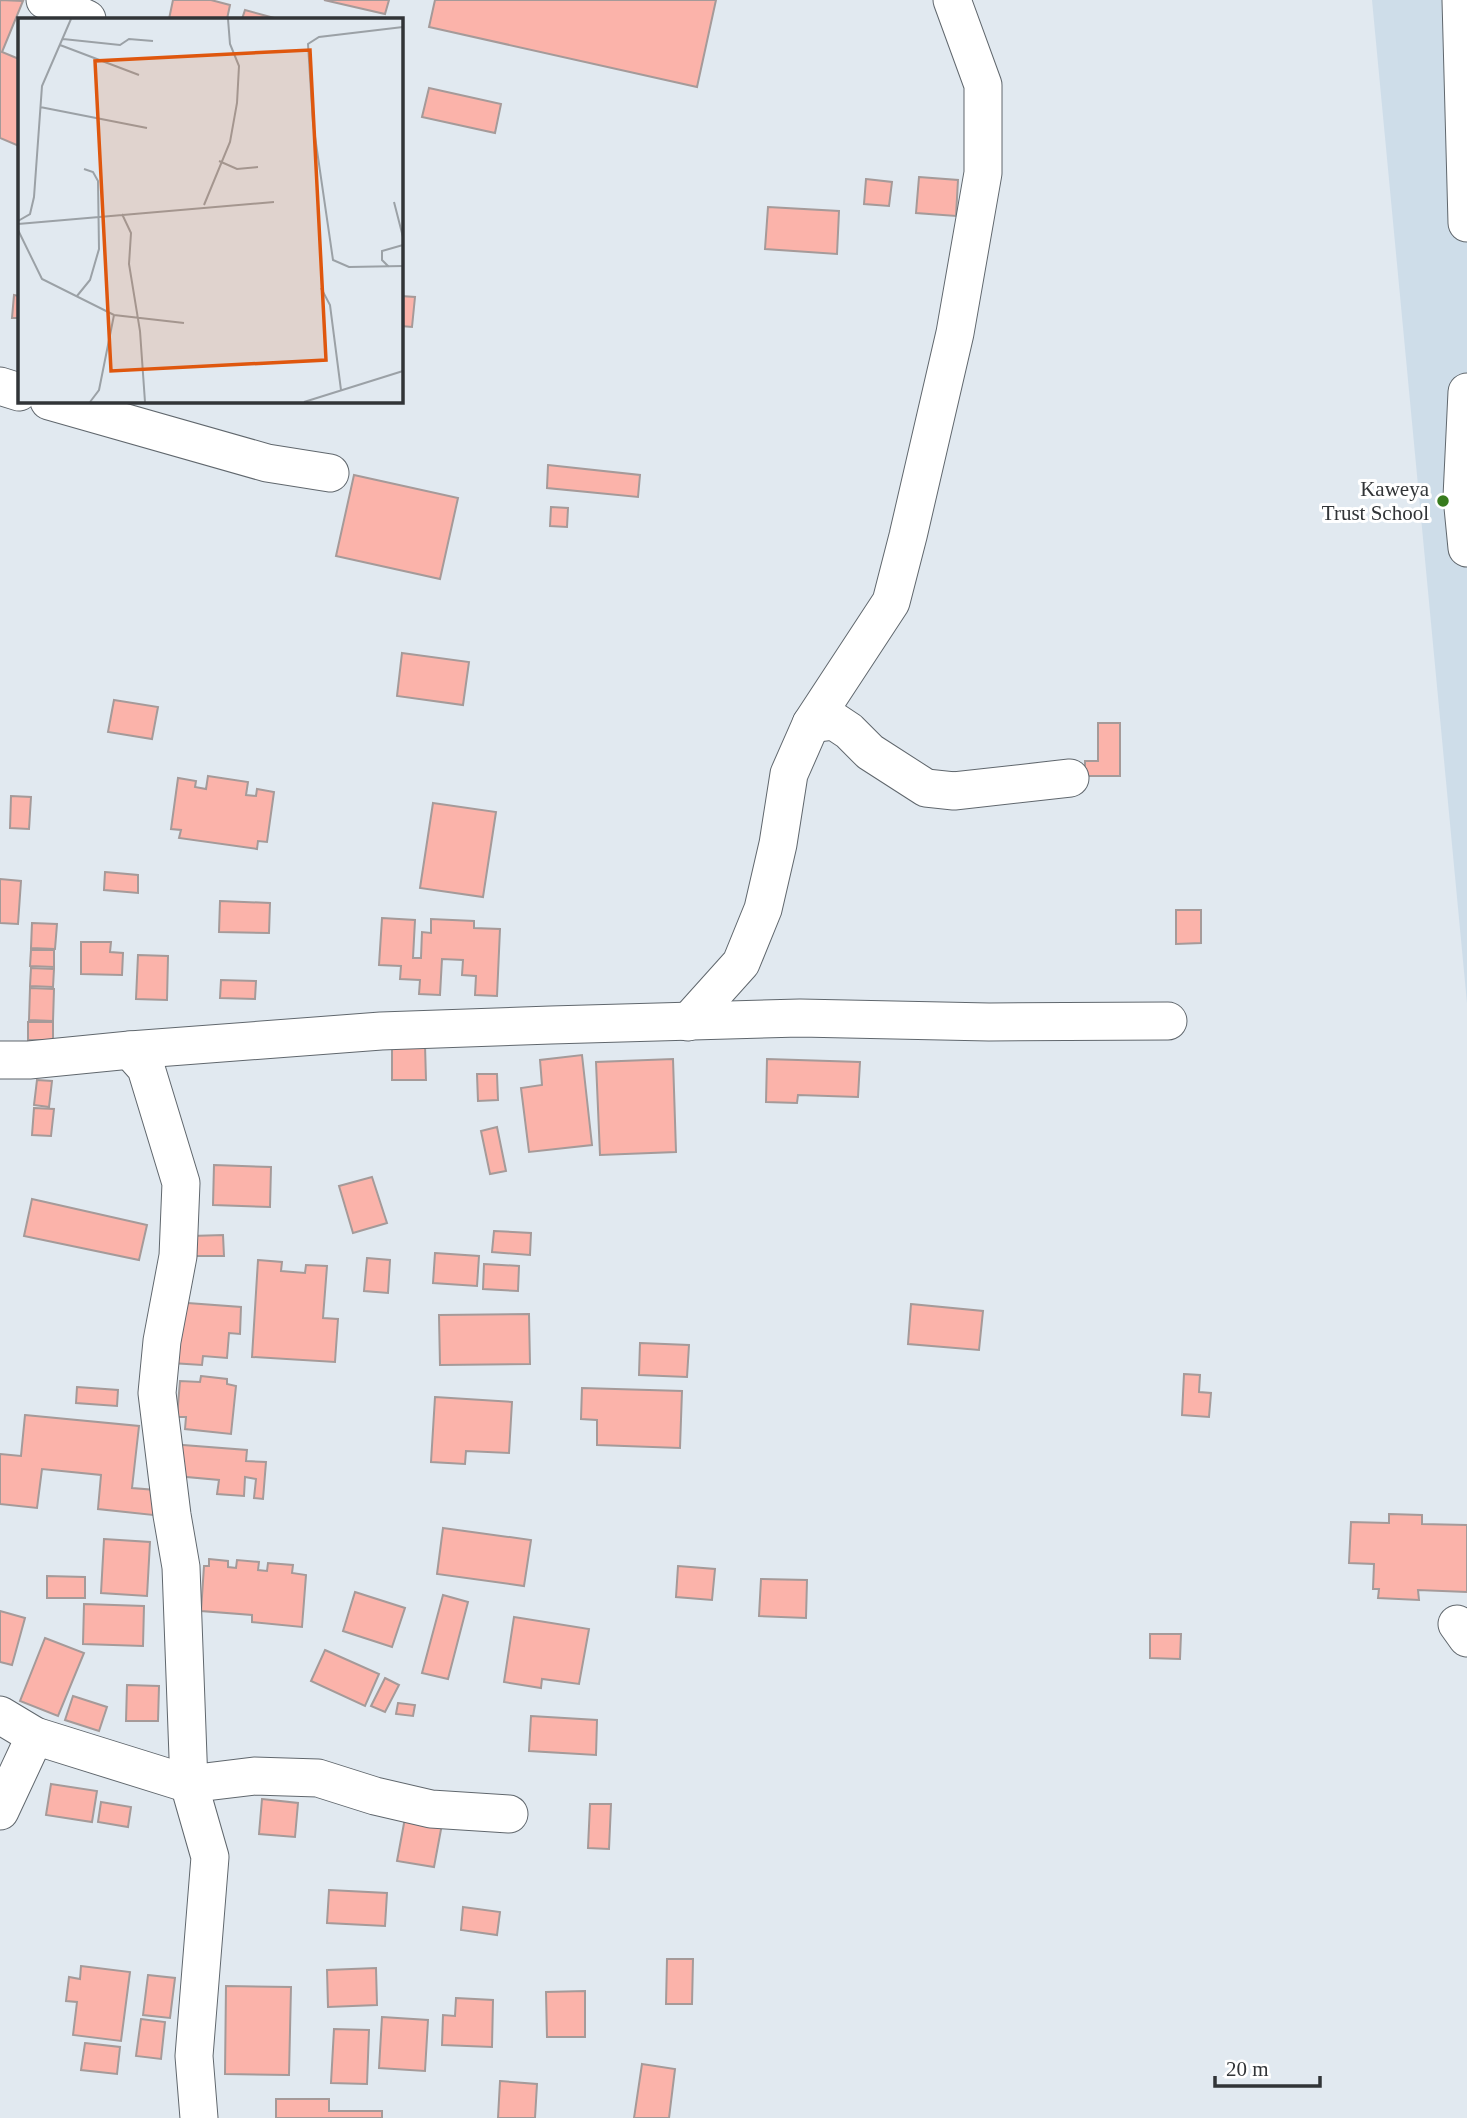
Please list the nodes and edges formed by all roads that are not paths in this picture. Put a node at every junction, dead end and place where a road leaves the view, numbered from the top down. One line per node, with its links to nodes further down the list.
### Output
1 (45, 0): 4 (street)
2 (952, 0): 12 (street)
3 (1461, 0): 5 (street)
4 (85, 18)
5 (1467, 223)
6 (0, 386): 7 (street)
7 (18, 392)
8 (1467, 392): 11 (street)
9 (53, 402): 10 (street)
10 (330, 473)
11 (1467, 548)
12 (811, 724): 13 (street); 15 (street)
13 (1070, 778)
14 (1168, 1021): 15 (street)
15 (688, 1022): 16 (street)
16 (130, 1050): 17 (street); 20 (street)
17 (0, 1060)
18 (0, 1716): 19 (street)
19 (35, 1736): 20 (street); 21 (street)
20 (189, 1784): 22 (street); 23 (street)
21 (0, 1811)
22 (509, 1814)
23 (199, 2118)

